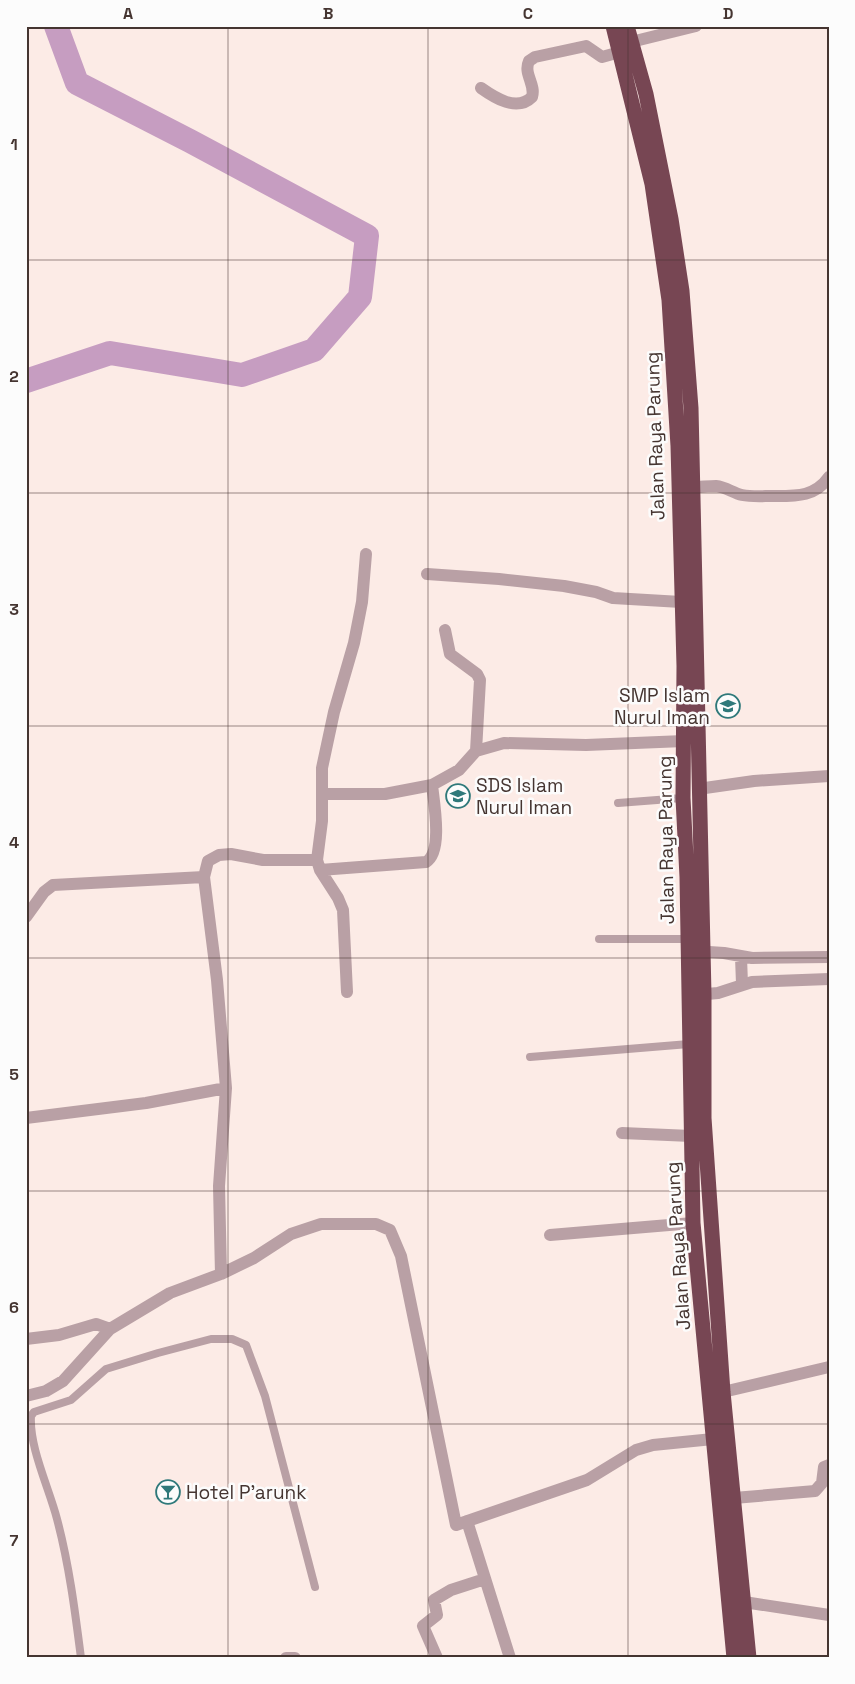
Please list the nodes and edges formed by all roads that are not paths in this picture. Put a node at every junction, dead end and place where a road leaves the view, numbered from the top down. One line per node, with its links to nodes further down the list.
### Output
1 (613, 26): 5 (highway, Jalan Raya Parung)
2 (628, 26): 4 (highway, Jalan Raya Parung)
3 (696, 26): 4 (street)
4 (632, 42): 8 (highway, Jalan Raya Parung)
5 (620, 52): 6 (street); 10 (highway, Jalan Raya Parung)
6 (481, 88)
7 (829, 476): 8 (street)
8 (692, 487): 10 (highway, Jalan Raya Parung)
9 (366, 554): 19 (street)
10 (687, 564): 12 (highway, Jalan Raya Parung); 18 (highway, Jalan Raya Parung)
11 (427, 574): 12 (street)
12 (681, 602): 14 (highway, Jalan Raya Parung)
13 (446, 630): 15 (street)
14 (684, 742): 15 (street); 20 (highway, Jalan Raya Parung)
15 (476, 751): 17 (street)
16 (829, 776): 18 (street)
17 (432, 785): 19 (street); 22 (street)
18 (698, 790): 27 (highway, Jalan Raya Parung)
19 (322, 794): 22 (street)
20 (683, 798): 21 (lane); 26 (highway, Jalan Raya Parung)
21 (618, 803)
22 (318, 865): 23 (street); 34 (street)
23 (204, 877): 24 (street); 39 (street)
24 (26, 917)
25 (599, 939): 26 (lane)
26 (687, 945): 27 (street); 35 (highway, Jalan Raya Parung)
27 (703, 951): 28 (street); 36 (highway, Jalan Raya Parung)
28 (741, 957): 30 (street); 33 (street)
29 (829, 957): 30 (street)
30 (772, 959): 32 (street)
31 (829, 979): 32 (street)
32 (772, 980): 33 (street)
33 (742, 984): 36 (street)
34 (347, 992)
35 (688, 995): 36 (street); 37 (highway, Jalan Raya Parung)
36 (704, 995): 49 (highway, Jalan Raya Parung)
37 (689, 1044): 38 (lane); 42 (highway, Jalan Raya Parung)
38 (530, 1057)
39 (226, 1088): 40 (street); 45 (street)
40 (26, 1118)
41 (622, 1133): 42 (street)
42 (691, 1136): 43 (highway, Jalan Raya Parung)
43 (693, 1223): 44 (street); 51 (highway, Jalan Raya Parung)
44 (550, 1235)
45 (221, 1274): 46 (street); 54 (street)
46 (110, 1329): 47 (street); 50 (street)
47 (26, 1339)
48 (829, 1367): 49 (street)
49 (723, 1392): 53 (highway, Jalan Raya Parung)
50 (26, 1396)
51 (713, 1439): 54 (street); 59 (highway, Jalan Raya Parung)
52 (829, 1465): 53 (street)
53 (734, 1498): 57 (highway, Jalan Raya Parung)
54 (467, 1521): 55 (street)
55 (485, 1579): 64 (street); 65 (street)
56 (315, 1587): 61 (lane)
57 (744, 1602): 58 (street); 60 (highway, Jalan Raya Parung)
58 (829, 1615)
59 (730, 1622): 60 (highway); 66 (highway, Jalan Raya Parung)
60 (746, 1622): 67 (highway, Jalan Raya Parung)
61 (82, 1658)
62 (286, 1658): 63 (street)
63 (295, 1658)
64 (436, 1658)
65 (510, 1658)
66 (734, 1658)
67 (749, 1658)

